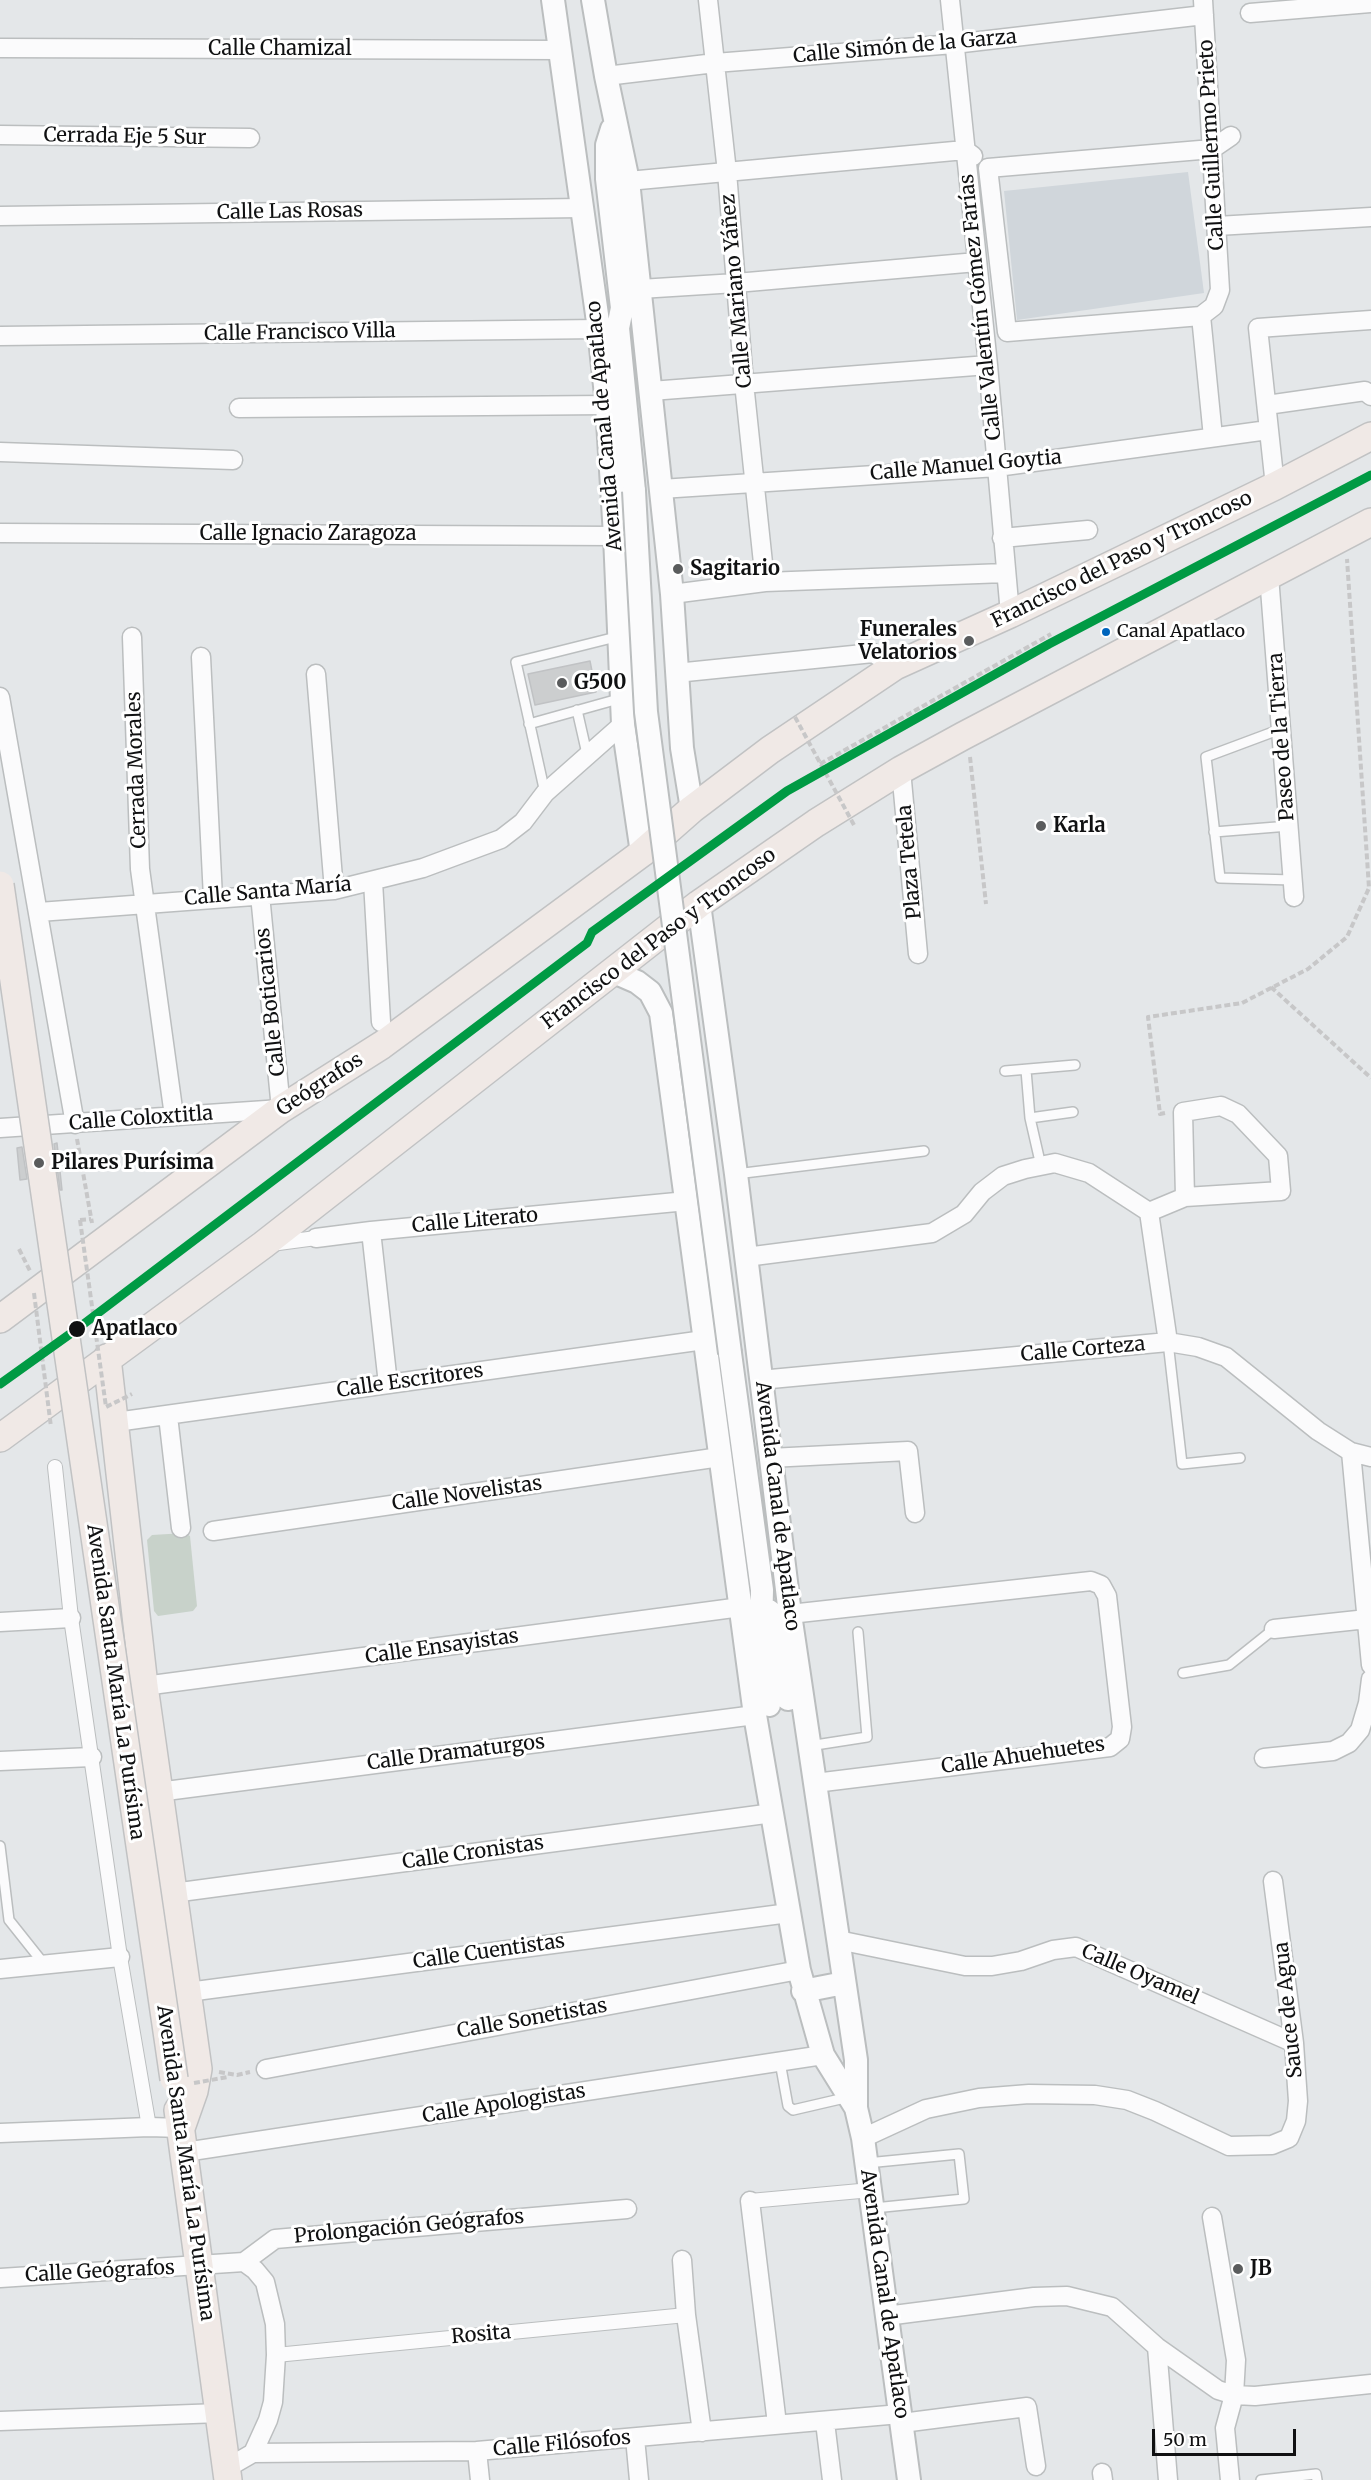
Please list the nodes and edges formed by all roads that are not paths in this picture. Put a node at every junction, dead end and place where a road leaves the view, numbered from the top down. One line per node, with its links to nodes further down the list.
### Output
1 (553, 0): 10 (street, Avenida Canal de Apatlaco)
2 (593, 0): 12 (street)
3 (708, 0): 11 (street, Calle Mariano Yáñez)
4 (950, 0): 8 (street, Calle Valentín Gómez Farías)
5 (1371, 3): 7 (street)
6 (1203, 7): 8 (street, Calle Simón de la Garza); 18 (street, Calle Guillermo Prieto)
7 (1250, 14)
8 (954, 44): 11 (street, Calle Simón de la Garza); 19 (street, Calle Valentín Gómez Farías)
9 (0, 48): 10 (street, Calle Chamizal)
10 (561, 50): 17 (street, Avenida Canal de Apatlaco)
11 (715, 63): 12 (street, Calle Simón de la Garza); 21 (street, Calle Mariano Yáñez)
12 (606, 76): 13 (street)
13 (614, 120): 22 (street); 32 (street)
14 (0, 135): 16 (street, Cerrada Eje 5 Sur)
15 (1231, 136): 18 (street)
16 (250, 138)
17 (573, 141): 23 (street, Avenida Canal de Apatlaco); 32 (street)
18 (1212, 149): 20 (street); 26 (street, Calle Guillermo Prieto)
19 (966, 150): 20 (street); 21 (street); 27 (street, Calle Valentín Gómez Farías)
20 (988, 168): 30 (street, Calle Valentín Gómez Farías)
21 (727, 172): 22 (street); 28 (street, Calle Mariano Yáñez)
22 (628, 181): 29 (street)
23 (581, 208): 24 (street, Calle Las Rosas); 32 (street, Avenida Canal de Apatlaco)
24 (0, 216)
25 (1371, 217): 26 (street)
26 (1217, 226): 30 (street, Calle Guillermo Prieto)
27 (977, 261): 28 (street); 34 (street, Calle Valentín Gómez Farías)
28 (736, 283): 29 (street); 35 (street, Calle Mariano Yáñez)
29 (640, 289): 36 (street)
30 (1201, 316): 43 (street)
31 (1371, 320): 39 (street)
32 (609, 328): 33 (street, Calle Francisco Villa); 38 (street, Avenida Canal de Apatlaco); 131 (street, bridge)
33 (0, 336)
34 (988, 365): 35 (street); 46 (street, Calle Valentín Gómez Farías)
35 (744, 383): 36 (street); 47 (street, Calle Mariano Yáñez)
36 (651, 391): 49 (street)
37 (1371, 396): 39 (street)
38 (607, 405): 40 (street); 53 (street, Avenida Canal de Apatlaco)
39 (1267, 405): 41 (street)
40 (239, 408)
41 (1268, 430): 43 (street, Calle Manuel Goytia); 48 (street)
42 (1371, 436): 48 (main road, Francisco del Paso y Troncoso)
43 (1213, 437): 46 (street, Calle Manuel Goytia)
44 (0, 452): 45 (street)
45 (233, 460)
46 (997, 467): 47 (street, Calle Manuel Goytia); 54 (street, Calle Valentín Gómez Farías)
47 (754, 483): 49 (street, Calle Manuel Goytia); 57 (street, Calle Mariano Yáñez)
48 (1275, 486): 59 (main road, Francisco del Paso y Troncoso)
49 (662, 489): 58 (street)
50 (1371, 522): 56 (main road, Francisco del Paso y Troncoso)
51 (1088, 530): 54 (street)
52 (0, 533): 53 (street, Calle Ignacio Zaragoza)
53 (615, 536): 60 (street, Avenida Canal de Apatlaco)
54 (1002, 538): 55 (street, Calle Valentín Gómez Farías)
55 (1005, 573): 57 (street); 59 (street, Calle Valentín Gómez Farías)
56 (1269, 576): 70 (street, Paseo de la Tierra); 74 (main road, Francisco del Paso y Troncoso)
57 (765, 582): 58 (street)
58 (672, 594): 64 (street)
59 (1010, 614): 63 (main road, Francisco del Paso y Troncoso)
60 (620, 636): 67 (street, Avenida Canal de Apatlaco); 69 (lane)
61 (132, 637): 86 (street, Cerrada Morales)
62 (201, 657): 85 (street)
63 (895, 666): 64 (street); 76 (main road, Francisco del Paso y Troncoso)
64 (676, 673): 72 (street)
65 (316, 674): 83 (street)
66 (0, 698): 88 (street)
67 (622, 698): 68 (lane); 71 (street, Avenida Canal de Apatlaco)
68 (577, 710): 69 (lane); 73 (lane)
69 (530, 723): 75 (lane)
70 (1281, 729): 77 (street, Paseo de la Tierra); 78 (lane)
71 (625, 732): 72 (street); 73 (street, Calle Santa María); 79 (street, Avenida Canal de Apatlaco)
72 (682, 748): 76 (street)
73 (587, 754): 75 (street, Calle Santa María)
74 (901, 770): 87 (main road, Francisco del Paso y Troncoso); 89 (street, Plaza Tetela)
75 (545, 793): 80 (street, Calle Santa María)
76 (692, 809): 79 (main road, Francisco del Paso y Troncoso)
77 (1289, 826): 78 (lane); 82 (street, Paseo de la Tierra)
78 (1214, 832): 82 (lane)
79 (642, 853): 97 (main road, Geógrafos)
80 (373, 882): 83 (street, Calle Santa María); 91 (street)
81 (0, 885): 167 (main road, Avenida Santa María La Purísima, bridge)
82 (1293, 888)
83 (334, 890): 84 (street, Calle Santa María)
84 (260, 895): 85 (street, Calle Santa María); 97 (street, Calle Boticarios)
85 (213, 898): 86 (street, Calle Santa María)
86 (144, 903): 88 (street, Calle Santa María); 99 (street, Cerrada Morales)
87 (699, 904): 90 (main road, Francisco del Paso y Troncoso); 92 (street, Avenida Canal de Apatlaco)
88 (39, 912): 101 (street)
89 (918, 954)
90 (614, 972): 93 (street, Avenida Canal de Apatlaco); 111 (main road, Francisco del Paso y Troncoso)
91 (381, 1022)
92 (718, 1041): 93 (street); 105 (street, Avenida Canal de Apatlaco)
93 (668, 1056): 107 (street, Avenida Canal de Apatlaco)
94 (1075, 1065): 95 (lane)
95 (1026, 1070): 96 (lane); 100 (lane)
96 (1005, 1071)
97 (281, 1109): 99 (street, Calle Coloxtitla); 113 (main road, Geógrafos)
98 (1073, 1112): 100 (lane)
99 (174, 1116): 101 (street, Calle Coloxtitla)
100 (1030, 1118): 104 (lane)
101 (75, 1124): 102 (street, Calle Coloxtitla)
102 (0, 1128)
103 (924, 1151): 105 (lane)
104 (1041, 1166): 108 (street); 112 (street)
105 (736, 1174): 112 (street, Avenida Canal de Apatlaco)
106 (1185, 1197): 106 (street); 108 (street)
107 (687, 1201): 109 (street, Calle Literato); 114 (street, Avenida Canal de Apatlaco)
108 (1149, 1212): 115 (street)
109 (371, 1231): 110 (street, Calle Literato); 118 (street)
110 (316, 1238): 111 (street, Calle Literato)
111 (263, 1245): 116 (main road, Francisco del Paso y Troncoso)
112 (746, 1257): 117 (street, Avenida Canal de Apatlaco)
113 (0, 1318)
114 (704, 1340): 118 (street, Calle Escritores); 123 (street, Avenida Canal de Apatlaco)
115 (1168, 1342): 117 (street, Calle Corteza); 122 (street, Calle Corteza); 126 (lane)
116 (107, 1358): 120 (main road); 121 (main road, Francisco del Paso y Troncoso)
117 (760, 1380): 125 (street, Avenida Canal de Apatlaco)
118 (388, 1384): 119 (street, Calle Escritores)
119 (168, 1416): 120 (street, Calle Escritores); 129 (street)
120 (116, 1422): 142 (main road)
121 (0, 1438)
122 (1351, 1452): 124 (street, Calle Corteza); 135 (street)
123 (720, 1457): 130 (street, Calle Novelistas); 132 (street, Avenida Canal de Apatlaco)
124 (1371, 1457)
125 (770, 1458): 128 (street); 133 (street, Avenida Canal de Apatlaco)
126 (1240, 1458)
127 (56, 1467): 134 (street)
128 (915, 1514)
129 (181, 1528)
130 (213, 1531)
131 (762, 1590): 148 (street); 149 (street)
132 (741, 1607): 142 (street, Calle Ensayistas); 143 (street, Avenida Canal de Apatlaco)
133 (790, 1614): 144 (street, Avenida Canal de Apatlaco); 149 (street, Calle Ahuehuetes)
134 (71, 1618): 136 (street); 145 (street)
135 (1367, 1619): 137 (street); 139 (street)
136 (0, 1622)
137 (1274, 1629): 140 (lane)
138 (858, 1632): 144 (lane)
139 (1371, 1665)
140 (1183, 1673)
141 (1371, 1679): 146 (street)
142 (144, 1686): 150 (main road)
143 (755, 1715): 148 (street, Avenida Canal de Apatlaco); 150 (street, Calle Dramaturgos)
144 (809, 1746): 149 (street, Avenida Canal de Apatlaco)
145 (92, 1757): 147 (street); 157 (street)
146 (1264, 1758)
147 (0, 1761)
148 (764, 1766): 151 (street, Avenida Canal de Apatlaco)
149 (814, 1778): 156 (street, Avenida Canal de Apatlaco)
150 (158, 1792): 154 (main road)
151 (772, 1812): 154 (street, Calle Cronistas); 155 (street, Avenida Canal de Apatlaco)
152 (0, 1846): 158 (lane)
153 (1273, 1881): 163 (street, Sauce de Agua)
154 (173, 1893): 162 (main road)
155 (789, 1912): 160 (street, Avenida Canal de Apatlaco); 162 (street, Calle Cuentistas)
156 (838, 1940): 161 (street, Avenida Canal de Apatlaco); 163 (street, Calle Oyamel)
157 (120, 1957): 158 (street); 169 (street)
158 (44, 1964): 159 (street)
159 (0, 1968)
160 (801, 1981): 161 (street); 164 (street, Avenida Canal de Apatlaco); 166 (street, Calle Sonetistas)
161 (844, 1983): 168 (street, Avenida Canal de Apatlaco)
162 (188, 1992): 167 (main road)
163 (1294, 2043): 171 (street, Sauce de Agua)
164 (823, 2055): 165 (street, Calle Apologistas); 168 (street, Avenida Canal de Apatlaco)
165 (780, 2061): 168 (lane); 172 (street, Calle Apologistas)
166 (266, 2068)
167 (186, 2074): 172 (main road, Avenida Santa María La Purísima)
168 (852, 2102): 171 (street, Avenida Canal de Apatlaco)
169 (149, 2127): 170 (street, Calle Apologistas); 172 (street, Calle Apologistas)
170 (0, 2133)
171 (863, 2138): 173 (street, Avenida Canal de Apatlaco)
172 (183, 2140): 180 (main road, Avenida Santa María La Purísima)
173 (867, 2163): 174 (street, Avenida Canal de Apatlaco); 174 (lane)
174 (872, 2199): 175 (street); 183 (street, Avenida Canal de Apatlaco)
175 (750, 2201): 192 (street)
176 (627, 2209): 179 (street, Prolongación Geógrafos)
177 (1212, 2217): 187 (street)
178 (682, 2260): 182 (street)
179 (244, 2262): 180 (street); 185 (street)
180 (200, 2266): 181 (street, Calle Geógrafos); 188 (main road, Avenida Santa María La Purísima)
181 (0, 2278)
182 (686, 2316): 185 (street, Rosita); 193 (street)
183 (886, 2316): 184 (street); 189 (street, Avenida Canal de Apatlaco)
184 (1157, 2347): 187 (street); 203 (street)
185 (276, 2355): 196 (street)
186 (1371, 2384): 187 (street)
187 (1234, 2395): 204 (street)
188 (220, 2413): 190 (street); 198 (main road, Avenida Santa María La Purísima)
189 (901, 2419): 191 (street, Calle Filósofos); 197 (street, Calle Filósofos); 202 (street, Avenida Canal de Apatlaco)
190 (0, 2421)
191 (825, 2422): 192 (street, Calle Filósofos); 201 (street)
192 (777, 2424): 193 (street, Calle Filósofos)
193 (702, 2432): 194 (street, Calle Filósofos)
194 (635, 2438): 195 (street, Calle Filósofos); 200 (street)
195 (477, 2451): 196 (street, Calle Filósofos); 199 (street)
196 (253, 2453): 198 (street, Calle Filósofos)
197 (1036, 2466)
198 (227, 2474)
199 (480, 2480)
200 (639, 2480)
201 (832, 2480)
202 (909, 2480)
203 (1168, 2480)
204 (1230, 2480)
205 (1261, 2480): 206 (lane)
206 (1317, 2480)

